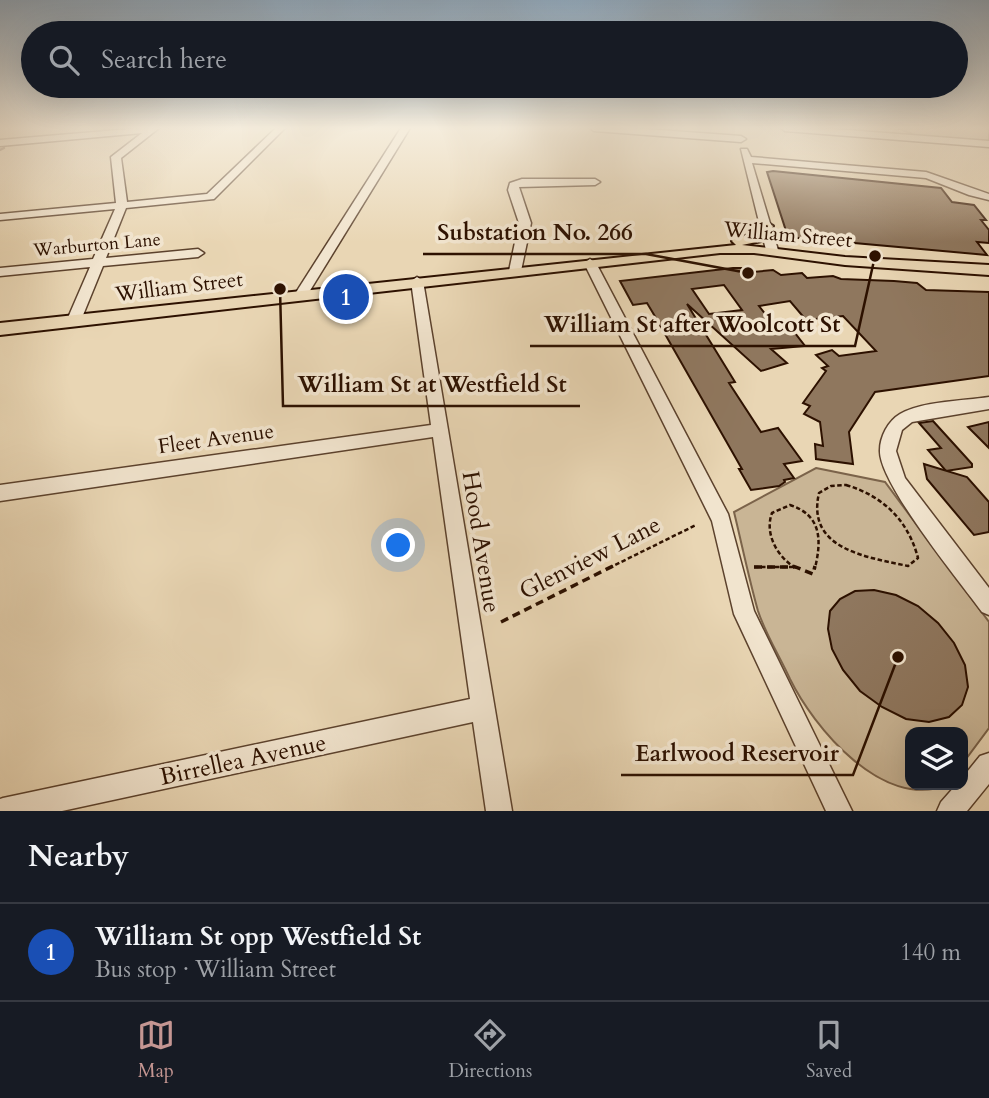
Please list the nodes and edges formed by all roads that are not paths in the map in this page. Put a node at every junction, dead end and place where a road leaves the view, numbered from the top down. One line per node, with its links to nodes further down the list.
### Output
1 (117, 166): 8 (street)
2 (242, 166): 8 (street)
3 (382, 166): 20 (street)
4 (749, 166): 10 (street)
5 (817, 166): 7 (street)
6 (595, 182): 17 (street)
7 (989, 197)
8 (122, 205): 9 (street); 14 (street)
9 (0, 217)
10 (766, 226): 11 (street); 13 (main road)
11 (772, 250): 13 (main road, William Street); 16 (main road, William Street)
12 (198, 253): 14 (street, Warburton Lane)
13 (677, 253): 15 (main road, William Street)
14 (101, 262): 18 (street, Warburton Lane); 21 (street)
15 (590, 263): 17 (main road, William Street); 31 (street)
16 (989, 270)
17 (515, 271): 19 (main road, William Street)
18 (0, 272)
19 (417, 281): 20 (main road, William Street); 24 (street, Hood Avenue)
20 (301, 294): 21 (main road, William Street)
21 (74, 320): 22 (main road, William Street)
22 (0, 329)
23 (989, 403): 26 (street)
24 (438, 430): 25 (street, Fleet Avenue); 27 (street, Hood Avenue)
25 (0, 494)
26 (989, 605)
27 (483, 708): 29 (street, Birrellea Avenue); 30 (street, Hood Avenue)
28 (989, 765): 32 (street)
29 (3, 811)
30 (499, 811)
31 (839, 811)
32 (950, 811)

